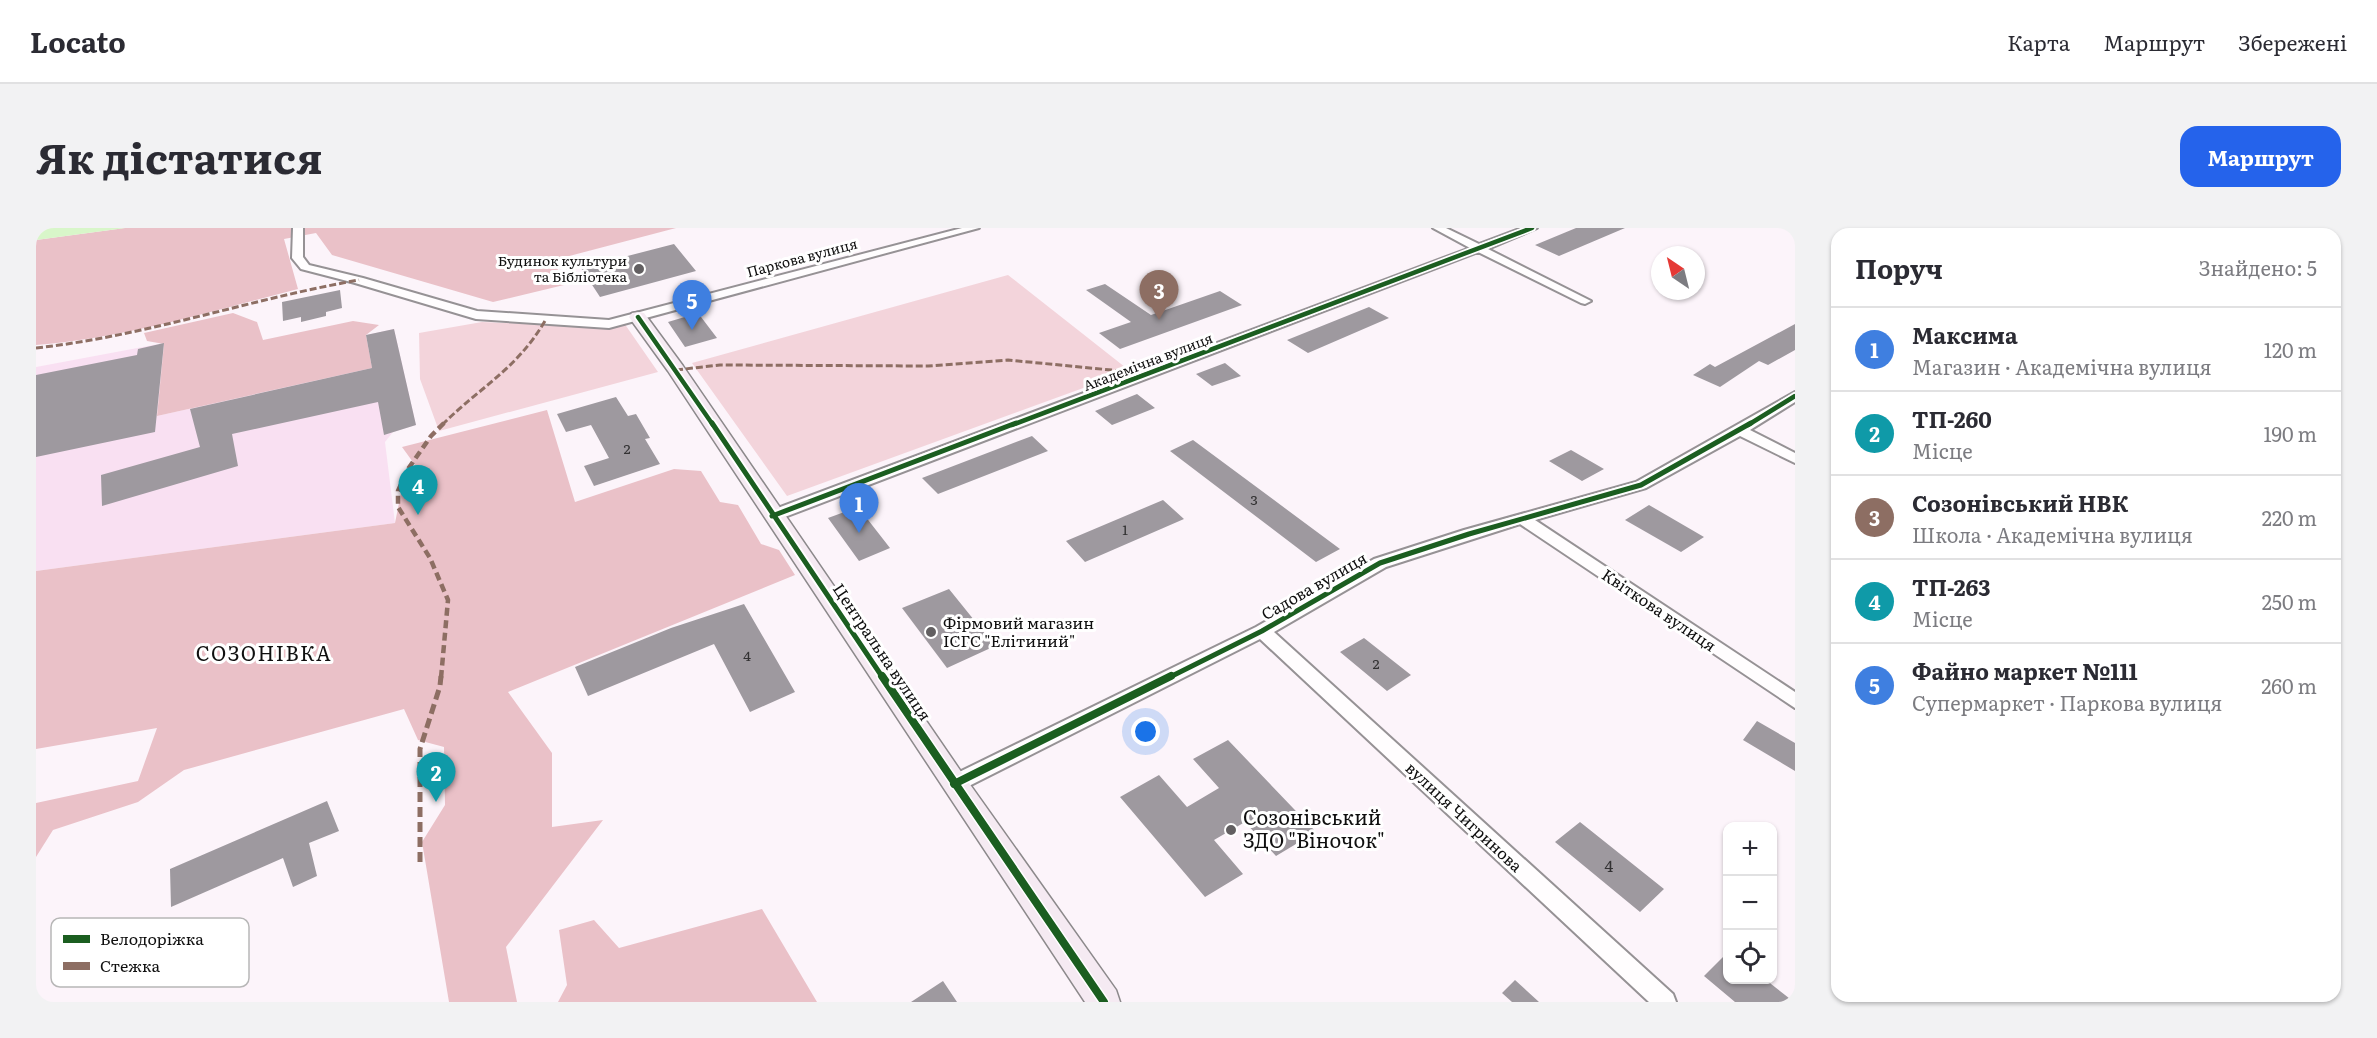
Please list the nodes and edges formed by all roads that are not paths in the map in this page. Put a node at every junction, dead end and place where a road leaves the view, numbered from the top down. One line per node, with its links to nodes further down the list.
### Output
1 (298, 228): 7 (street, Паркова вулиця)
2 (974, 228): 7 (street, Паркова вулиця)
3 (1438, 228): 5 (street)
4 (1532, 228): 5 (street, Академічна вулиця)
5 (1479, 248): 6 (street); 11 (street, Академічна вулиця)
6 (1585, 301)
7 (638, 317): 11 (street, Центральна вулиця)
8 (1795, 396): 9 (street, Садова вулиця)
9 (1740, 430): 10 (street); 12 (street, Садова вулиця)
10 (1795, 459)
11 (772, 516): 15 (street, Центральна вулиця)
12 (1523, 519): 13 (street, Садова вулиця); 14 (street, Квіткова вулиця)
13 (1262, 632): 15 (street, Садова вулиця); 17 (street, вулиця Чигринова)
14 (1795, 701)
15 (954, 784): 16 (street, Центральна вулиця)
16 (1104, 1002)
17 (1665, 1002)

